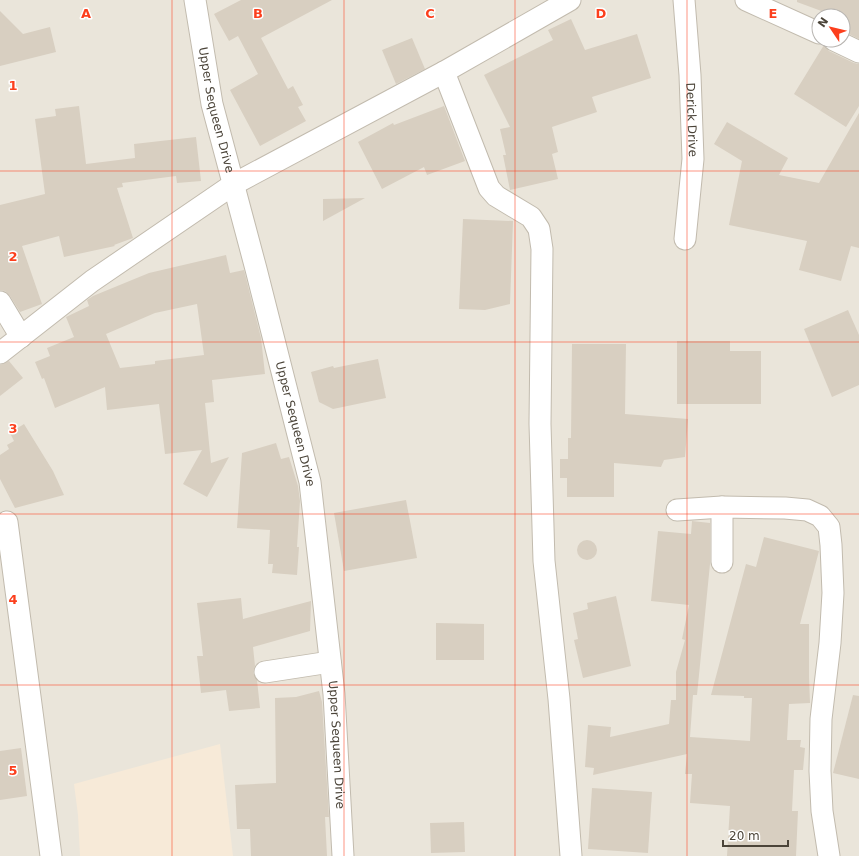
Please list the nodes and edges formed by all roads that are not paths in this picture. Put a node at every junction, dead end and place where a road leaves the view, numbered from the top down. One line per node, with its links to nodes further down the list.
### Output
1 (195, 0): 7 (street, Upper Sequeen Drive)
2 (570, 0): 6 (street)
3 (684, 0): 8 (street, Derick Drive)
4 (746, 0): 5 (street)
5 (811, 29)
6 (444, 72): 7 (street); 20 (street)
7 (234, 184): 10 (street); 16 (street, Upper Sequeen Drive)
8 (686, 240)
9 (0, 302): 10 (street)
10 (21, 337): 11 (street)
11 (0, 353)
12 (722, 507): 13 (street); 15 (street); 21 (street)
13 (678, 510)
14 (7, 522): 18 (street)
15 (722, 562)
16 (330, 662): 17 (street); 19 (street, Upper Sequeen Drive)
17 (265, 672)
18 (50, 856)
19 (343, 856)
20 (571, 856)
21 (829, 856)

